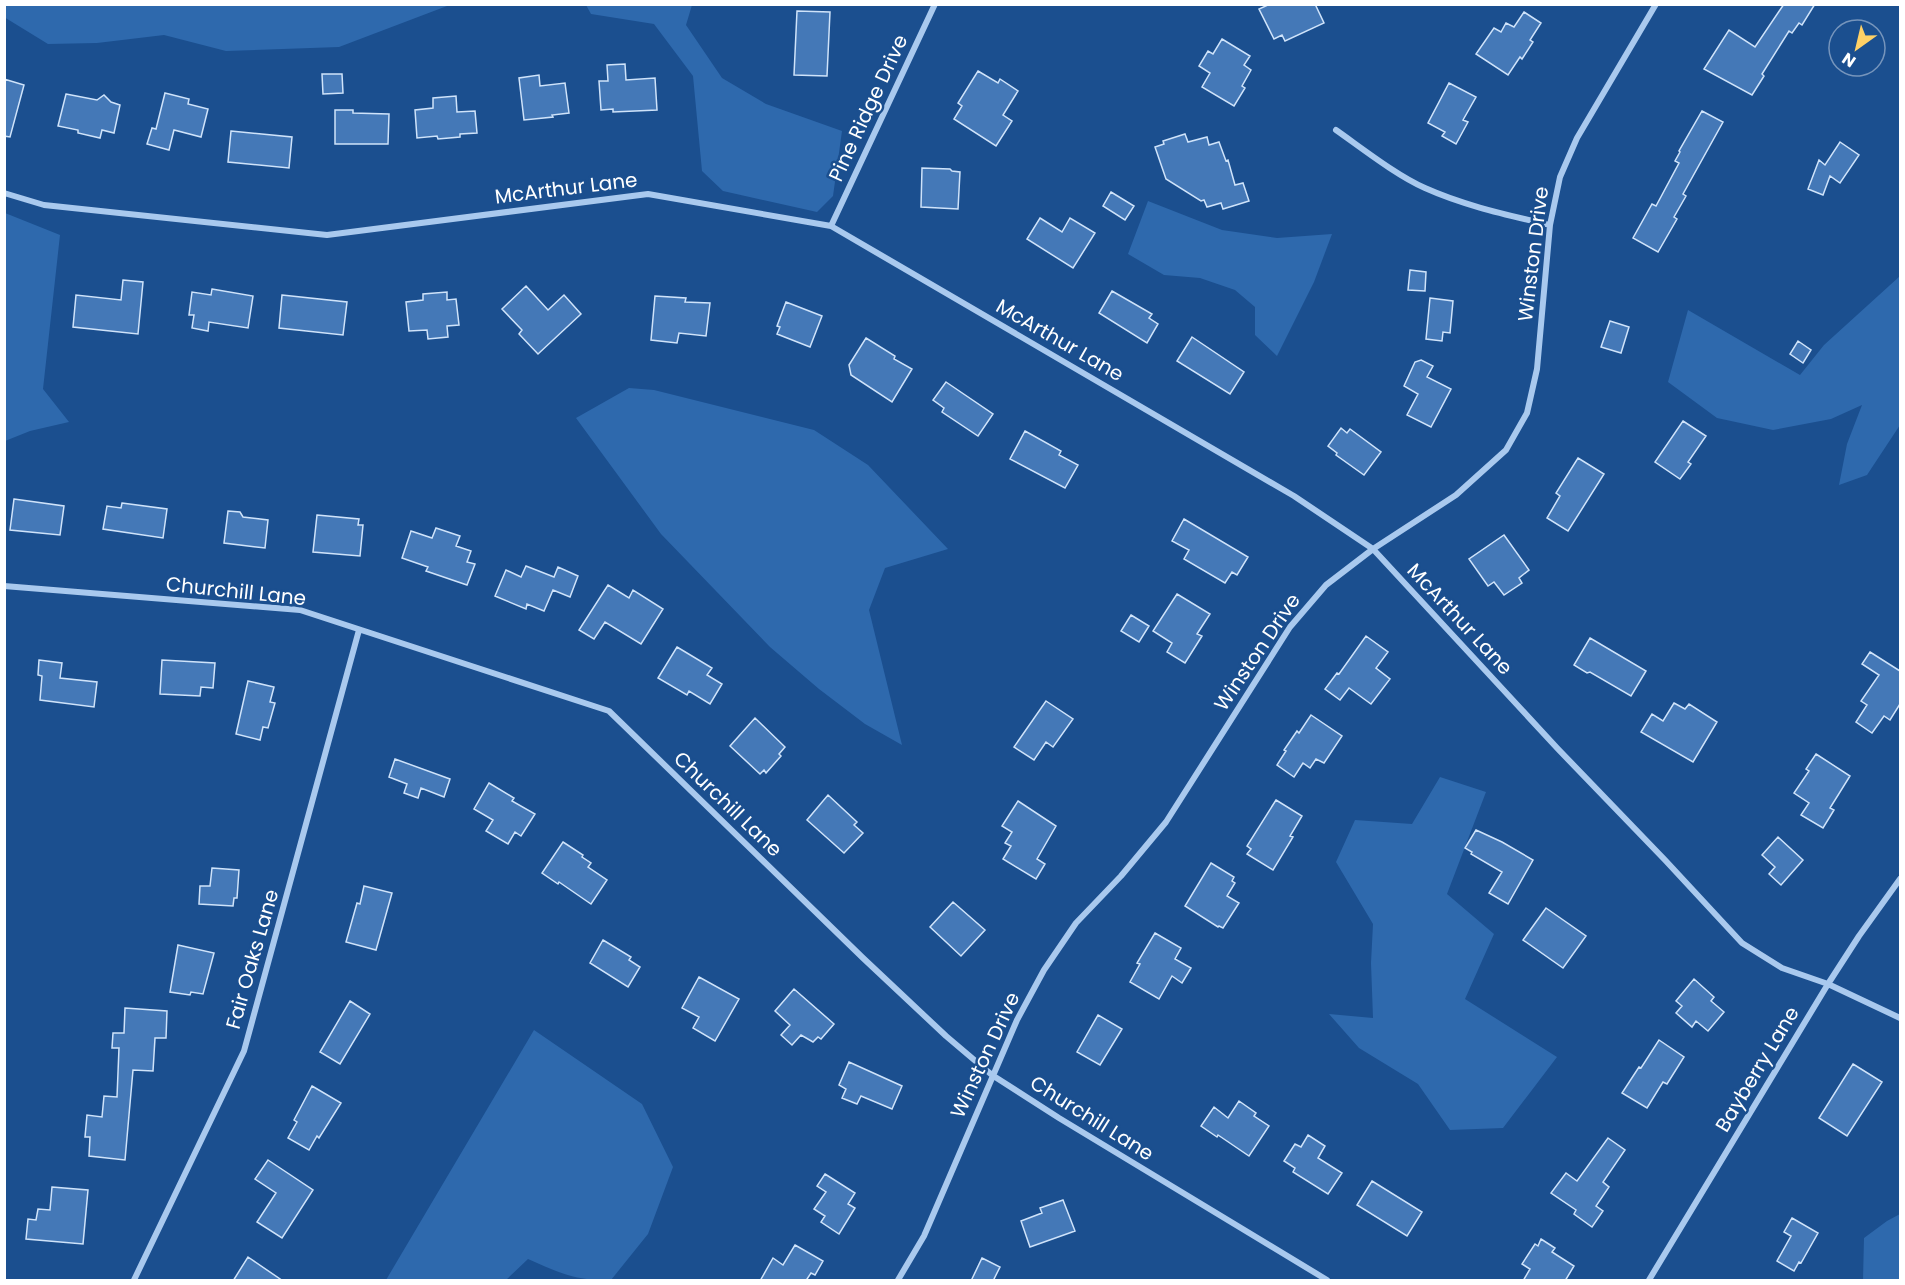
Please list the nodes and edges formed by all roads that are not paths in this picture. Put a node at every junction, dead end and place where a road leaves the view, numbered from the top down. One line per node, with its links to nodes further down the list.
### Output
1 (935, 4): 6 (street, Pine Ridge Drive)
2 (1656, 4): 5 (street, Winston Drive)
3 (1336, 130): 5 (street)
4 (4, 193): 6 (street, McArthur Lane)
5 (1550, 225): 7 (street, Winston Drive)
6 (831, 226): 7 (street, McArthur Lane)
7 (1373, 549): 11 (street, McArthur Lane); 13 (street, Winston Drive)
8 (4, 586): 9 (street, Churchill Lane)
9 (359, 630): 13 (street, Churchill Lane); 14 (street, Fair Oaks Lane)
10 (1900, 879): 11 (street, Bayberry Lane)
11 (1828, 984): 12 (street, McArthur Lane); 17 (street, Bayberry Lane)
12 (1900, 1018)
13 (992, 1075): 15 (street, Winston Drive); 16 (street, Churchill Lane)
14 (134, 1281)
15 (898, 1281)
16 (1327, 1281)
17 (1649, 1281)

